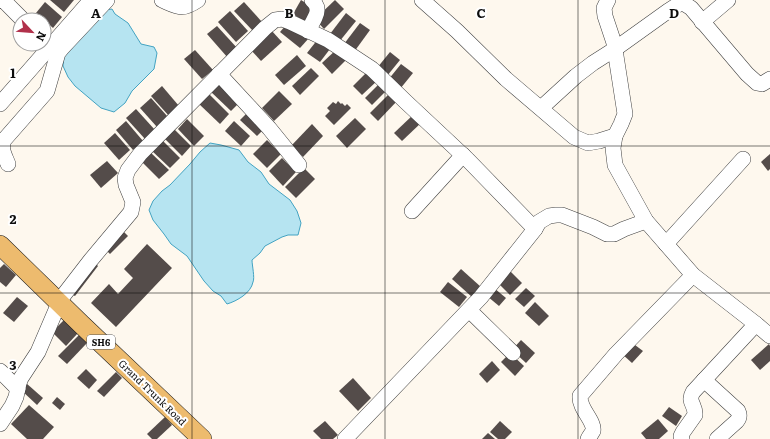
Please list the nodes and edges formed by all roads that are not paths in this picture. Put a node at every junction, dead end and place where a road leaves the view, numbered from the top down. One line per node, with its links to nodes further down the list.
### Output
1 (3, 0): 10 (street)
2 (91, 0): 13 (street)
3 (107, 0): 23 (street)
4 (162, 0): 5 (street)
5 (198, 0)
6 (312, 0): 12 (street)
7 (422, 0): 19 (street)
8 (608, 0): 14 (street)
9 (728, 0): 11 (street)
10 (15, 12)
11 (702, 22): 14 (street); 17 (street)
12 (308, 31): 16 (street); 21 (street)
13 (52, 40)
14 (615, 49): 19 (street); 20 (street)
15 (41, 52): 18 (street)
16 (219, 74): 24 (street); 31 (street)
17 (770, 79)
18 (0, 104)
19 (541, 108): 20 (street)
20 (615, 136): 26 (street)
21 (463, 155): 25 (street); 27 (street)
22 (743, 159): 28 (street)
23 (8, 164)
24 (299, 165)
25 (412, 211)
26 (646, 221): 27 (street); 28 (street)
27 (535, 229): 32 (street)
28 (666, 244): 30 (street)
29 (0, 245): 31 (main road, Grand Trunk Road / SH6)
30 (694, 275): 33 (street); 42 (street)
31 (59, 303): 38 (street); 40 (main road, Grand Trunk Road / SH6)
32 (469, 310): 35 (street); 41 (street)
33 (756, 324): 34 (street); 37 (street)
34 (770, 336)
35 (513, 353)
36 (0, 371): 38 (street)
37 (704, 380): 43 (street); 44 (street)
38 (18, 389): 39 (street)
39 (0, 424)
40 (195, 437)
41 (346, 439)
42 (588, 439)
43 (682, 439)
44 (717, 439)

